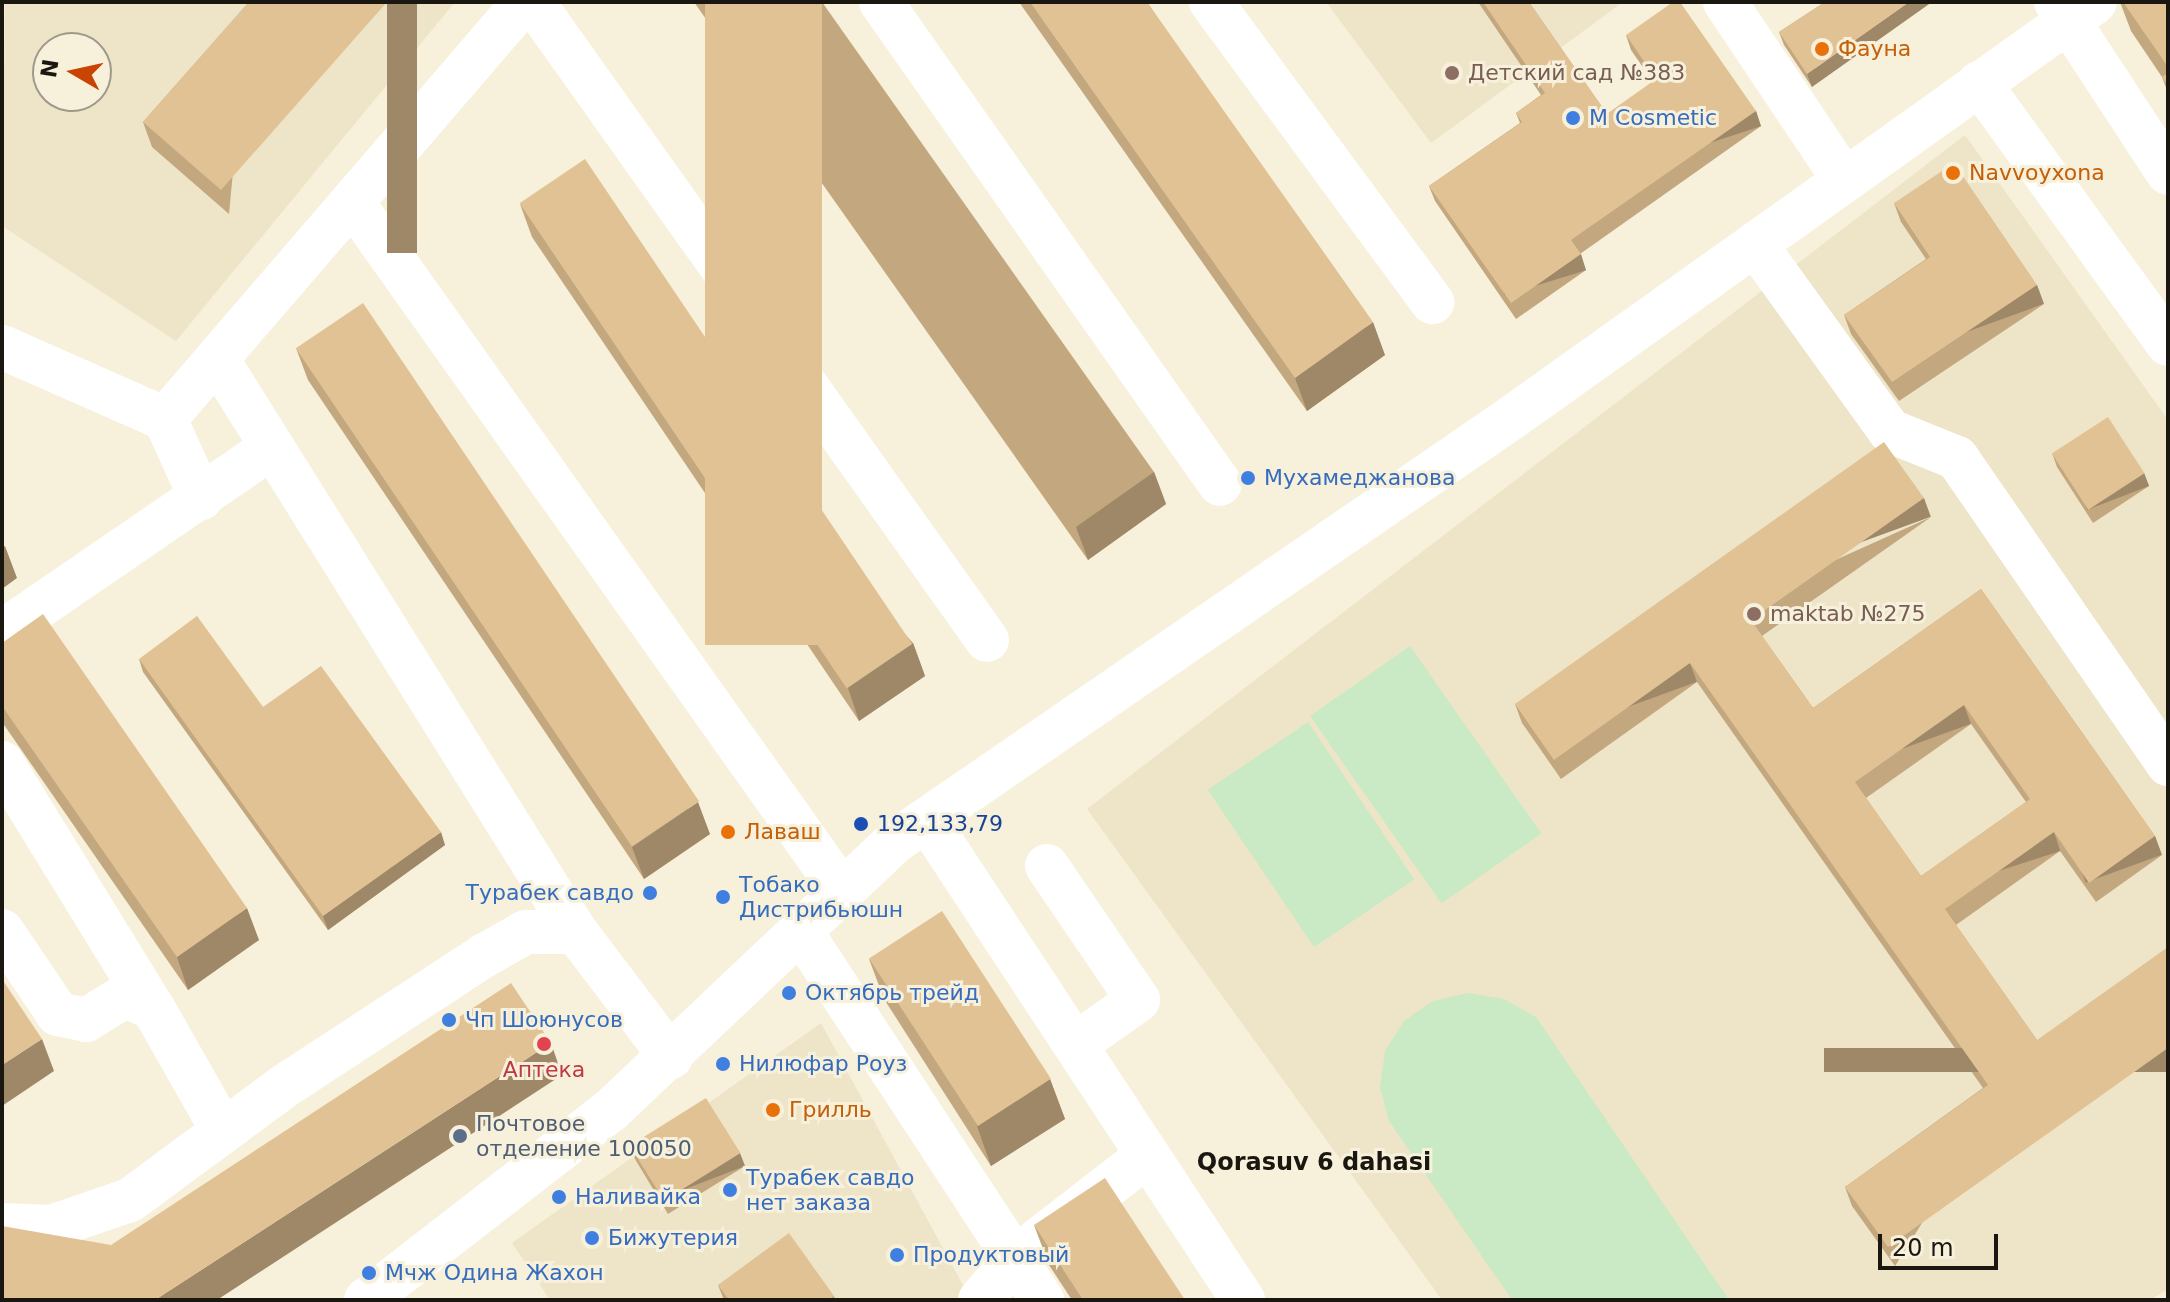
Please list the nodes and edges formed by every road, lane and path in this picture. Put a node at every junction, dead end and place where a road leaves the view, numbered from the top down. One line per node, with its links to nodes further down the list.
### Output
1 (524, 2): 10 (street)
2 (533, 2): 21 (street)
3 (881, 2): 18 (street)
4 (1211, 2): 12 (street)
5 (1725, 2): 9 (street)
6 (2073, 8): 7 (street); 8 (street)
7 (1979, 83): 9 (street); 13 (street)
8 (2168, 173)
9 (1844, 180): 11 (street)
10 (353, 203): 15 (street); 26 (street)
11 (1755, 244): 23 (street); 24 (street)
12 (1432, 302)
13 (2168, 344)
14 (2, 347): 16 (street)
15 (219, 362): 16 (street); 17 (street)
16 (165, 419): 19 (street)
17 (272, 447): 19 (street); 28 (street)
18 (1220, 484)
19 (201, 498): 20 (street)
20 (2, 632)
21 (987, 640)
22 (2, 763): 30 (street)
23 (2168, 764)
24 (927, 820): 26 (street); 31 (street)
25 (1047, 866): 31 (street)
26 (840, 888): 29 (street)
27 (2, 931): 30 (street)
28 (576, 932): 32 (street); 33 (street)
29 (802, 933): 32 (street); 36 (street)
30 (153, 1008): 33 (street)
31 (1075, 1045): 34 (street)
32 (671, 1057): 37 (street)
33 (223, 1131): 35 (street)
34 (1148, 1155): 36 (street); 40 (street)
35 (2, 1225)
36 (1015, 1258): 38 (street); 39 (street)
37 (366, 1300)
38 (980, 1300)
39 (1042, 1300)
40 (1243, 1300)

